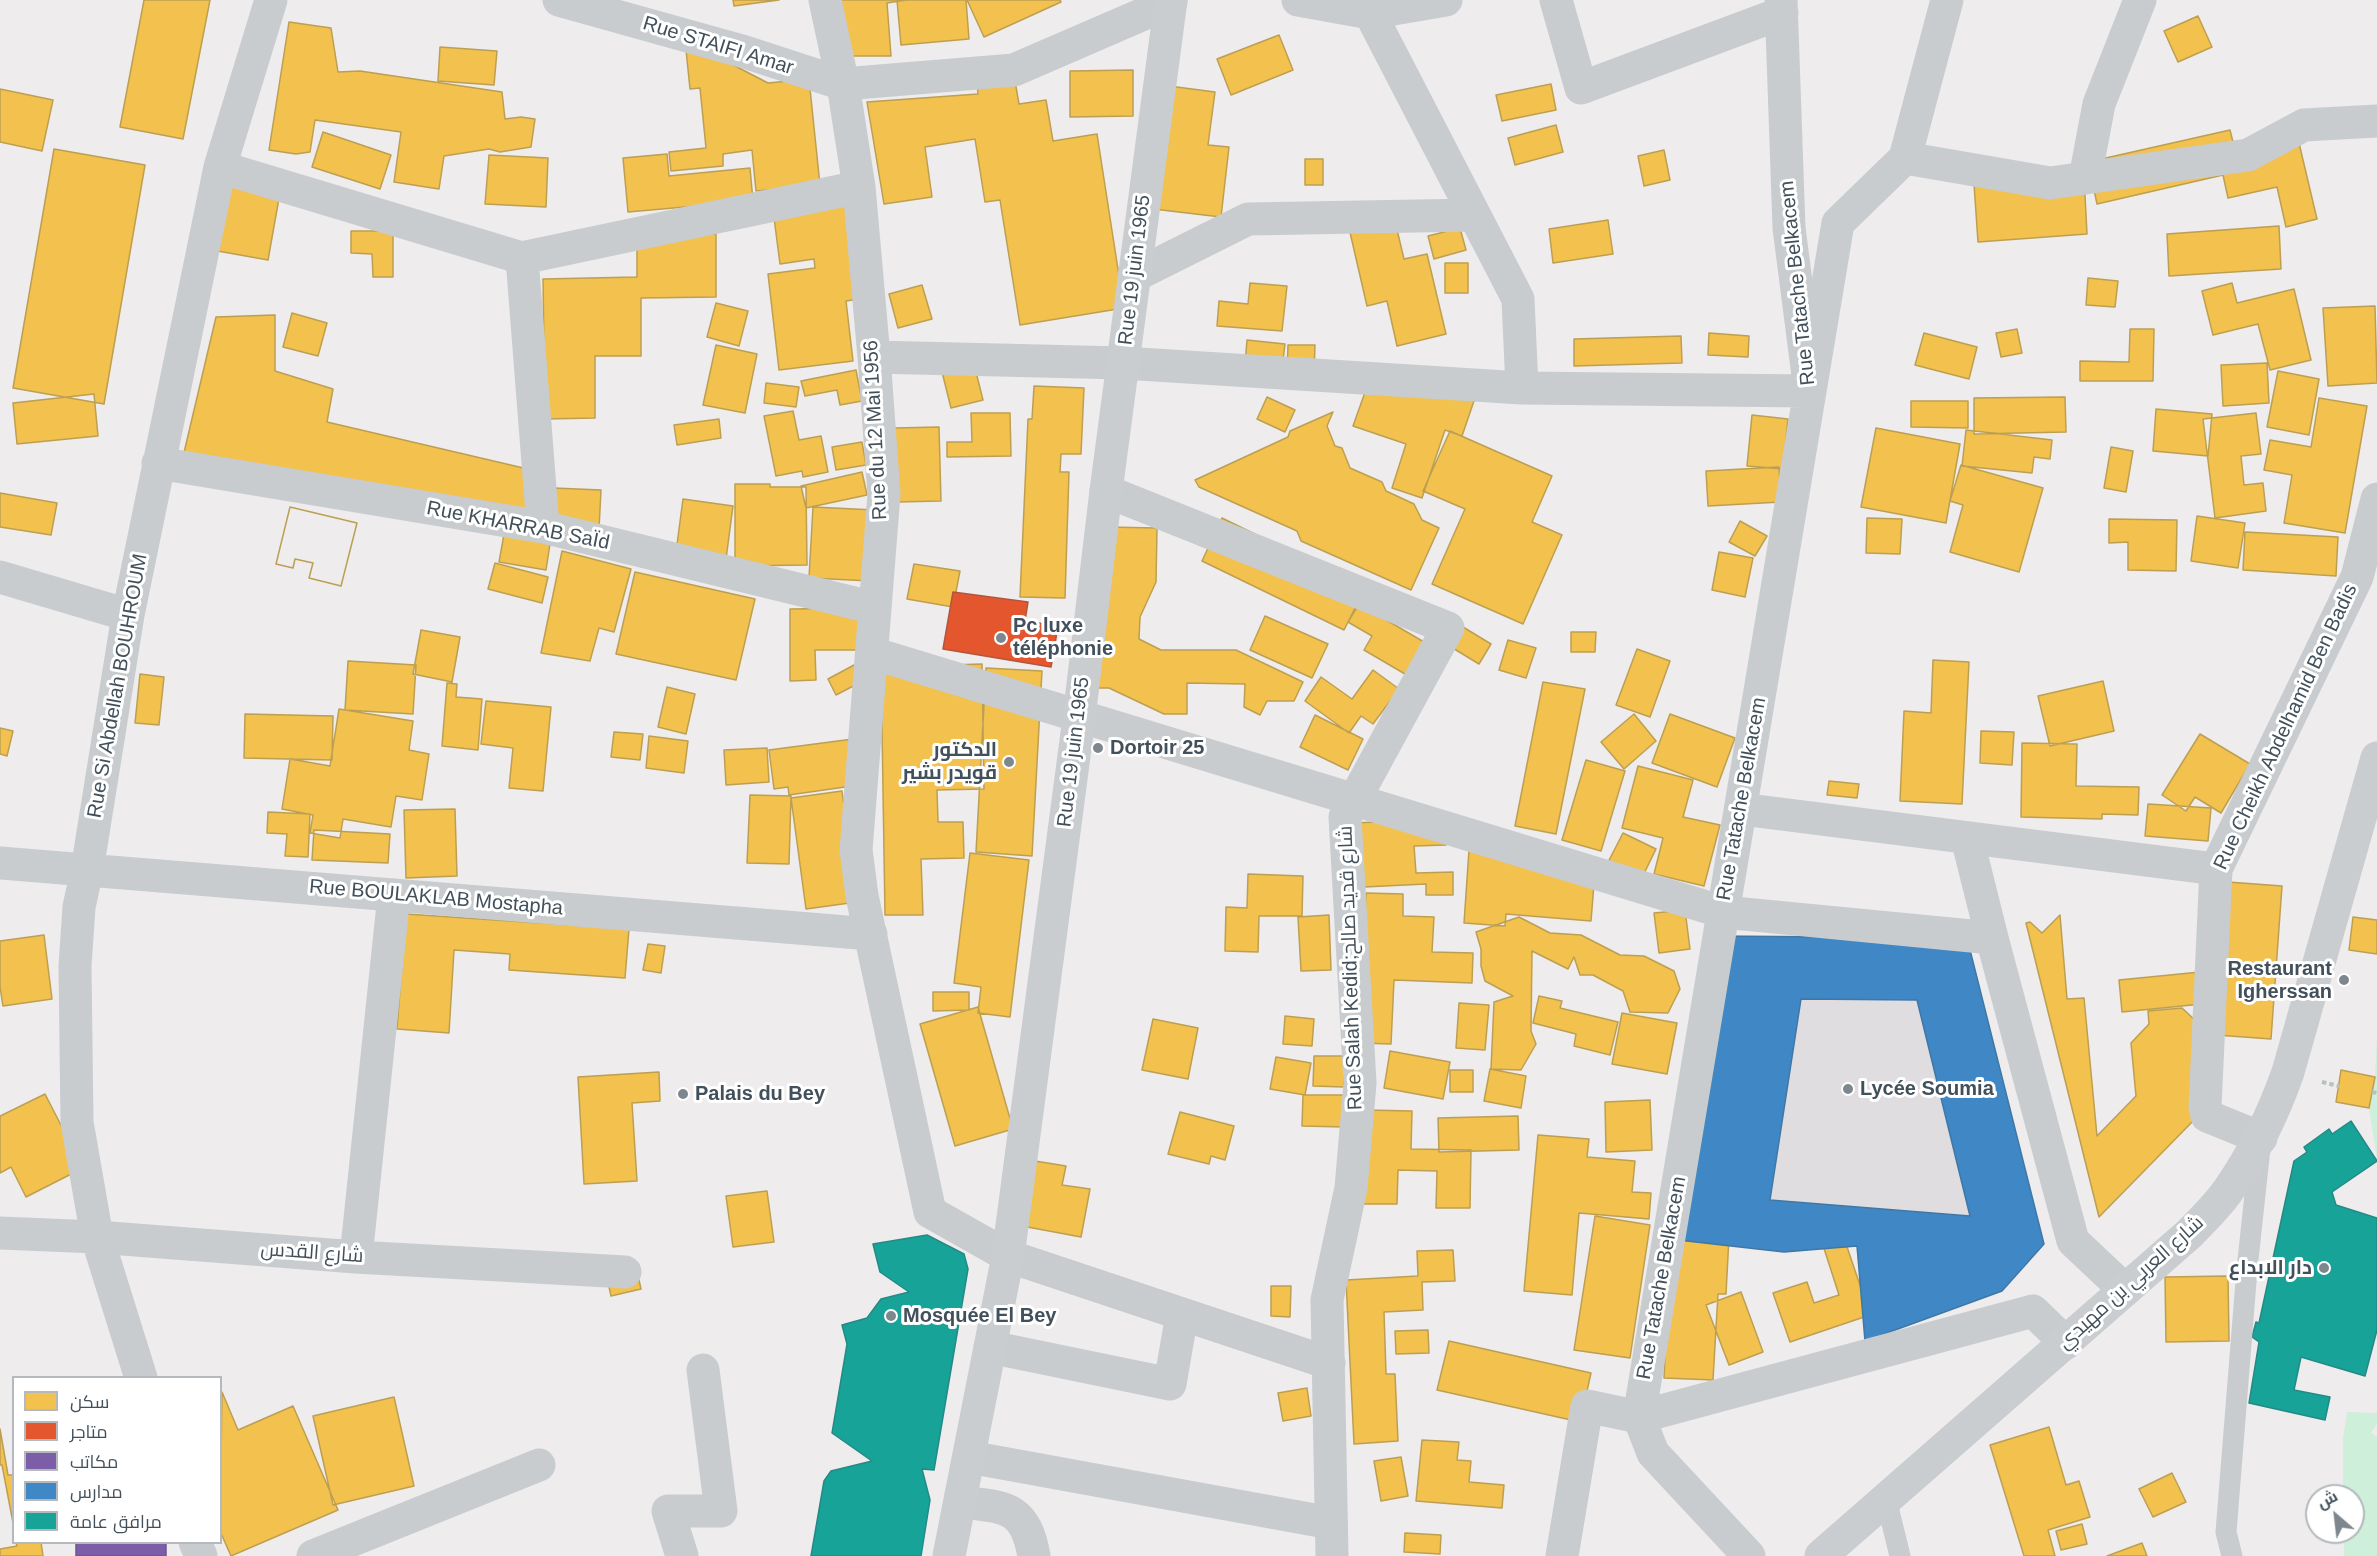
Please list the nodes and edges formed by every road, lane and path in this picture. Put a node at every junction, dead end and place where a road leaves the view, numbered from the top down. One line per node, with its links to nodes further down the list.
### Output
1 (271, 0): 15 (street, Rue Si Abdellah BOUHROUM)
2 (559, 0): 12 (street, Rue STAIFI Amar)
3 (825, 0): 12 (street, Rue du 12 Mai 1956)
4 (1298, 0): 10 (street)
5 (1446, 0): 10 (street)
6 (1556, 0): 11 (street)
7 (1947, 0): 14 (street)
8 (2140, 0): 16 (street)
9 (1170, 1): 12 (street); 20 (street, Rue 19 juin 1965)
10 (1369, 7): 18 (street)
11 (1781, 7): 24 (street, Rue Tatache Belkacem)
12 (843, 84): 17 (street, Rue du 12 Mai 1956)
13 (2377, 120): 16 (street)
14 (1905, 158): 16 (street); 24 (street)
15 (220, 167): 19 (street); 25 (street, Rue Si Abdellah BOUHROUM)
16 (2085, 178)
17 (859, 187): 19 (street); 21 (street, Rue du 12 Mai 1956)
18 (1473, 215): 20 (street); 23 (street)
19 (522, 258): 28 (street)
20 (1134, 276): 22 (street, Rue 19 juin 1965)
21 (874, 357): 22 (street); 30 (street, Rue du 12 Mai 1956)
22 (1123, 363): 23 (street); 26 (street, Rue 19 juin 1965)
23 (1522, 388): 24 (street)
24 (1810, 391): 36 (street, Rue Tatache Belkacem)
25 (158, 463): 28 (street, Rue KHARRAB SaÏd); 31 (street, Rue Si Abdellah BOUHROUM)
26 (1106, 491): 33 (street, Rue 19 juin 1965); 35 (street, Rue Salah Kedid;شارع قديد صالح)
27 (2377, 499): 39 (street, Rue Cheikh Abdelhamid Ben Badis)
28 (543, 527): 30 (street, Rue KHARRAB SaÏd)
29 (0, 577): 31 (street)
30 (875, 608): 32 (street, Rue du 12 Mai 1956)
31 (128, 615): 40 (street, Rue Si Abdellah BOUHROUM)
32 (872, 653): 33 (street); 43 (street, Rue du 12 Mai 1956)
33 (1079, 718): 35 (street); 48 (street, Rue 19 juin 1965)
34 (2377, 758): 45 (street, شارع العربي بن مهيدي)
35 (1352, 801): 42 (street); 55 (street, Rue Salah Kedid;شارع قديد صالح)
36 (1741, 809): 37 (street); 42 (street, Rue Tatache Belkacem)
37 (1967, 838): 39 (street); 44 (street)
38 (0, 863): 40 (street, Rue BOULAKLAB Mostapha)
39 (2216, 869): 45 (street, Rue Cheikh Abdelhamid Ben Badis)
40 (87, 870): 41 (street, Rue BOULAKLAB Mostapha); 47 (street, Rue Si Abdellah BOUHROUM)
41 (394, 895): 43 (street, Rue BOULAKLAB Mostapha); 49 (street)
42 (1723, 912): 44 (street); 58 (street, Rue Tatache Belkacem)
43 (871, 934): 48 (street, Rue du 12 Mai 1956)
44 (1992, 938): 51 (street)
45 (2261, 1138): 51 (street, شارع العربي بن مهيدي); 73 (lane)
46 (0, 1233): 47 (street, شارع القدس)
47 (97, 1237): 49 (street, شارع القدس); 57 (street, Rue Si Abdellah BOUHROUM)
48 (1008, 1256): 52 (street, Rue du 12 Mai 1956); 54 (street, Rue 19 juin 1965)
49 (356, 1257): 50 (street, شارع القدس)
50 (625, 1272)
51 (2125, 1290): 53 (street, شارع العربي بن مهيدي)
52 (1182, 1314): 54 (street); 55 (street, Rue du 12 Mai 1956)
53 (2066, 1343): 58 (street); 61 (street, شارع العربي بن مهيدي)
54 (990, 1347): 59 (street, Rue 19 juin 1965)
55 (1329, 1363): 63 (street, Rue Salah Kedid;شارع قديد صالح)
56 (703, 1370): 65 (street)
57 (141, 1376)
58 (1639, 1417): 69 (street); 70 (street)
59 (969, 1457): 62 (street, Rue 19 juin 1965); 63 (street)
60 (539, 1465): 64 (street)
61 (1886, 1499): 71 (street, شارع العربي بن مهيدي); 72 (lane)
62 (960, 1502): 66 (street, Rue 19 juin 1965); 67 (street)
63 (1331, 1523): 68 (street, Rue Salah Kedid;شارع قديد صالح)
64 (313, 1556)
65 (682, 1556)
66 (949, 1556)
67 (1034, 1556)
68 (1332, 1556)
69 (1562, 1556)
70 (1749, 1556)
71 (1821, 1556)
72 (1900, 1556)
73 (2232, 1556)

